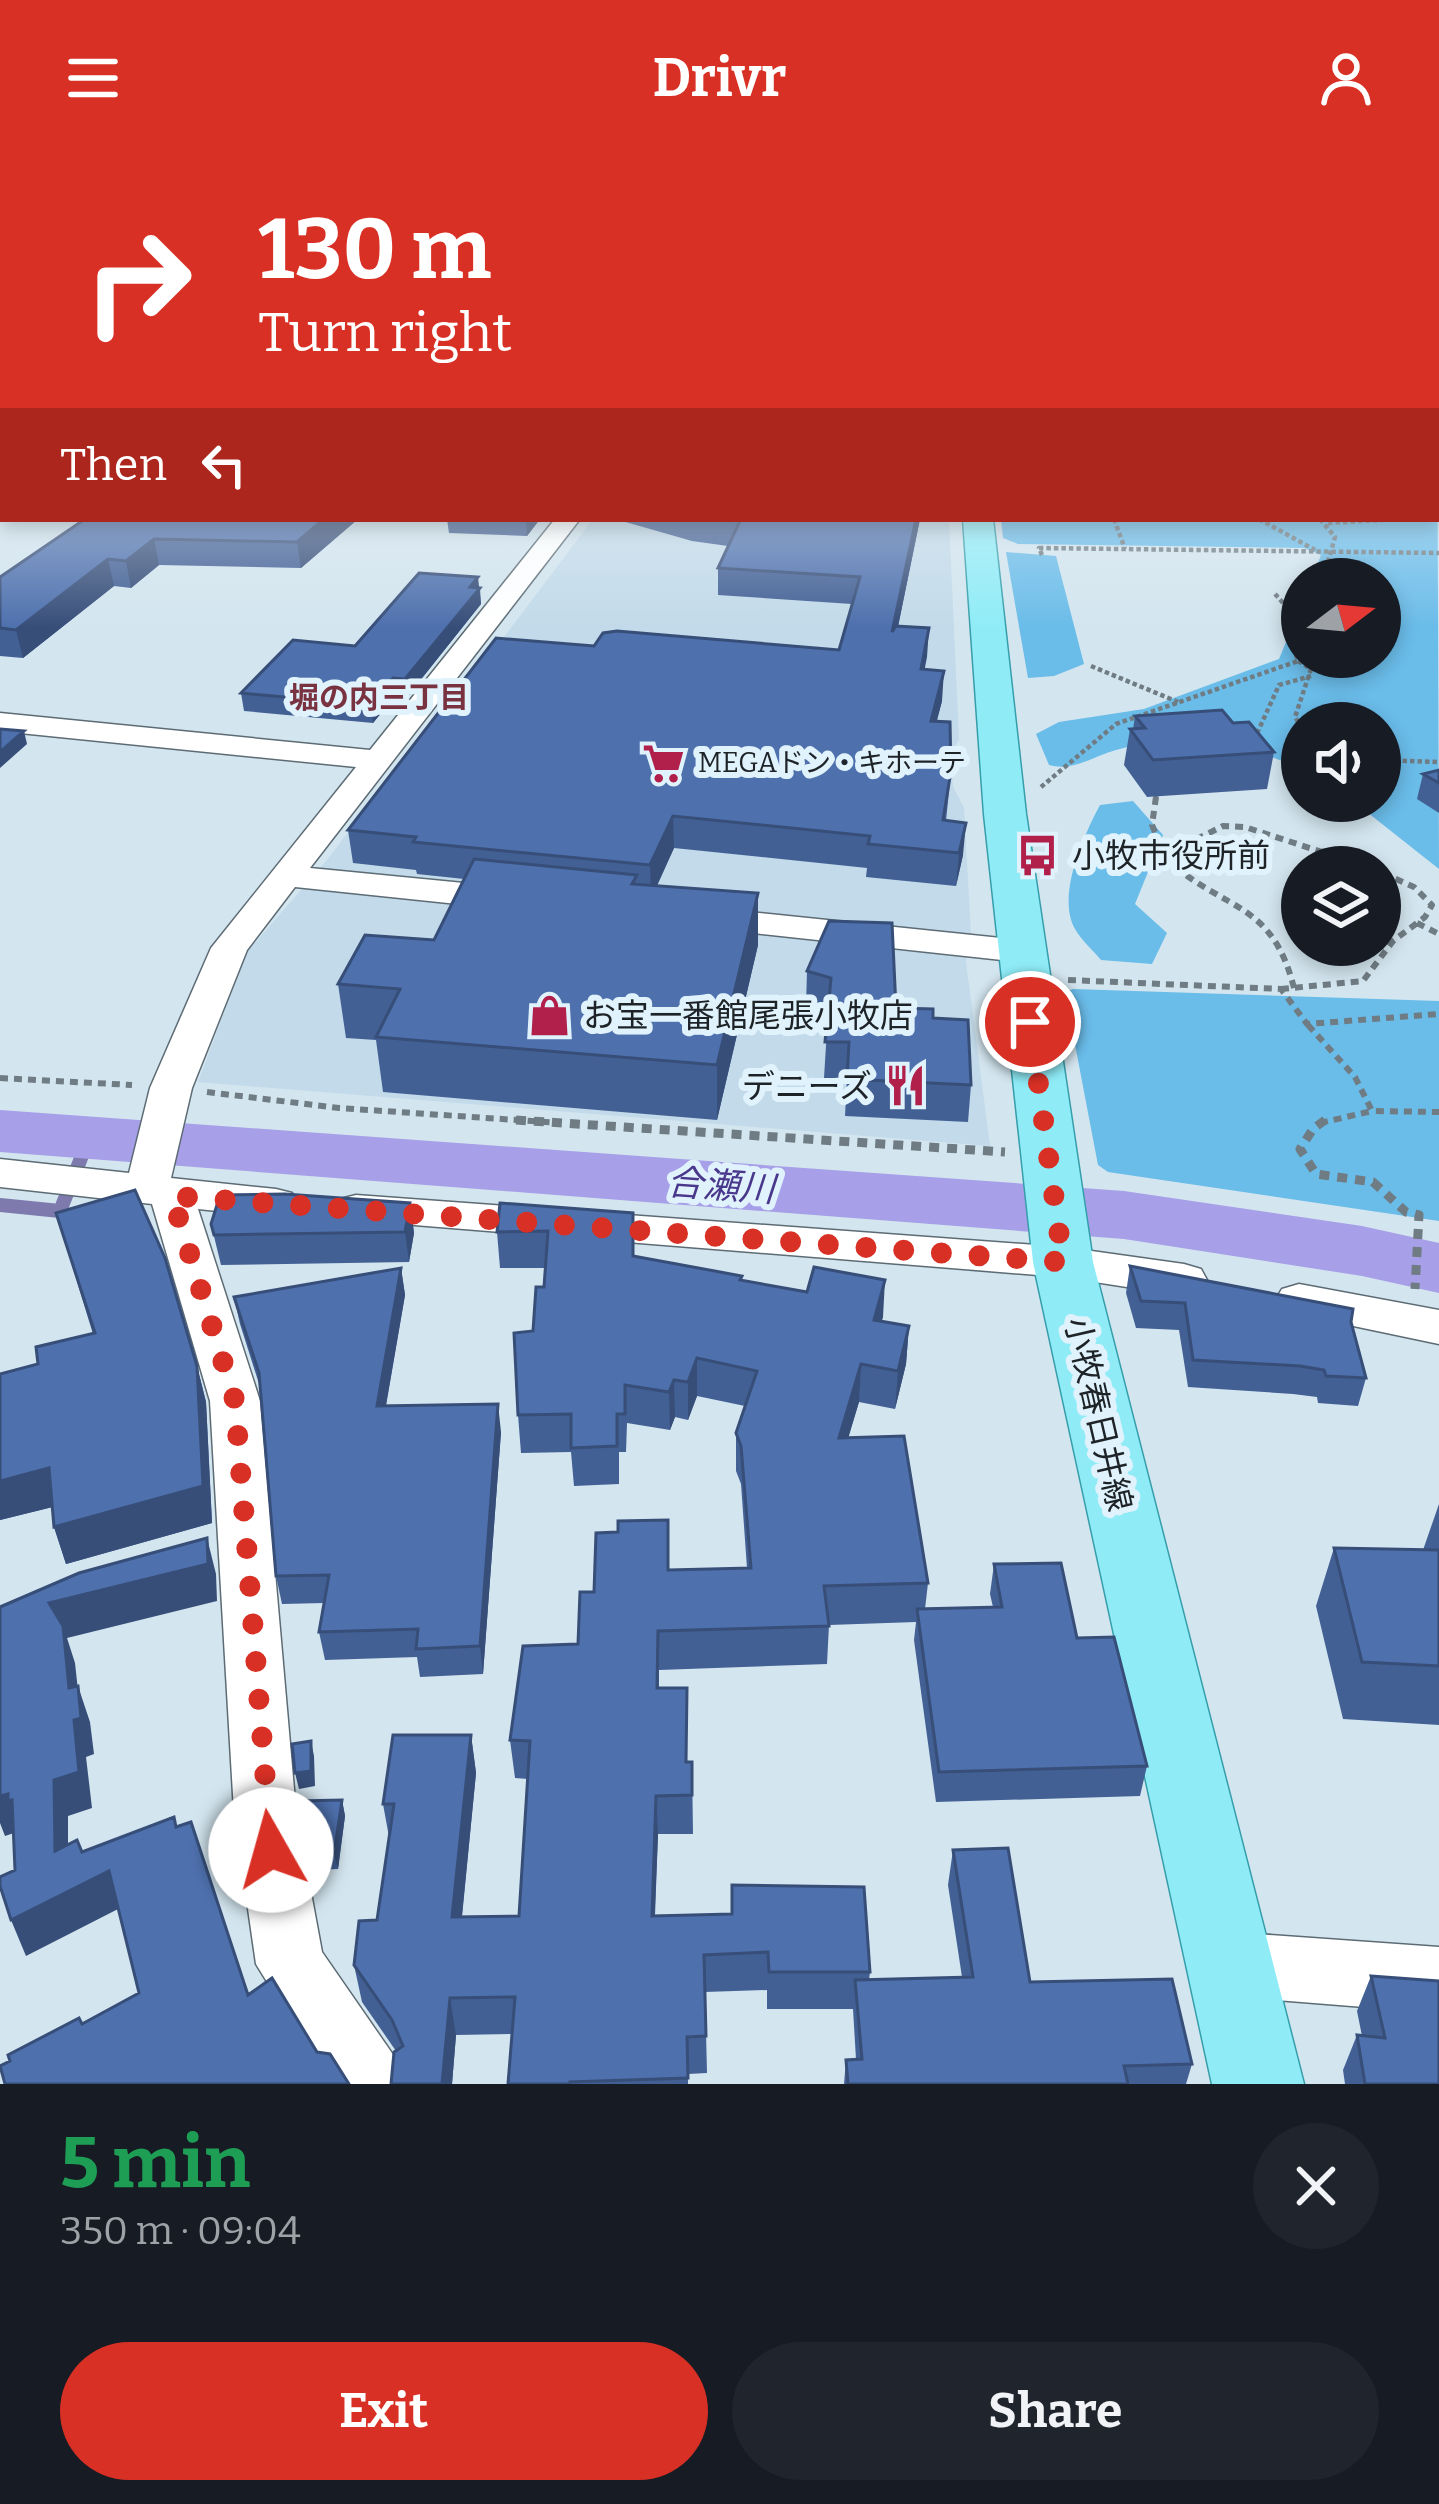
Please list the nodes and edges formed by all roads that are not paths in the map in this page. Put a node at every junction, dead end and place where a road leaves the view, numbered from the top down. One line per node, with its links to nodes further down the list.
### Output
1 (566, 522): 4 (street)
2 (978, 522): 8 (main road, 小牧春日井線)
3 (0, 722): 4 (street)
4 (380, 760): 5 (street)
5 (288, 876): 6 (street); 10 (street)
6 (545, 902)
7 (662, 914): 8 (street)
8 (1023, 964): 11 (main road, 小牧春日井線)
9 (0, 1173): 10 (street)
10 (155, 1191): 11 (street); 15 (street)
11 (1056, 1206): 12 (street); 13 (main road, 小牧春日井線)
12 (1426, 1316)
13 (1228, 1964): 14 (street); 16 (main road, 小牧春日井線)
14 (1439, 1980)
15 (371, 2084)
16 (1258, 2084)

